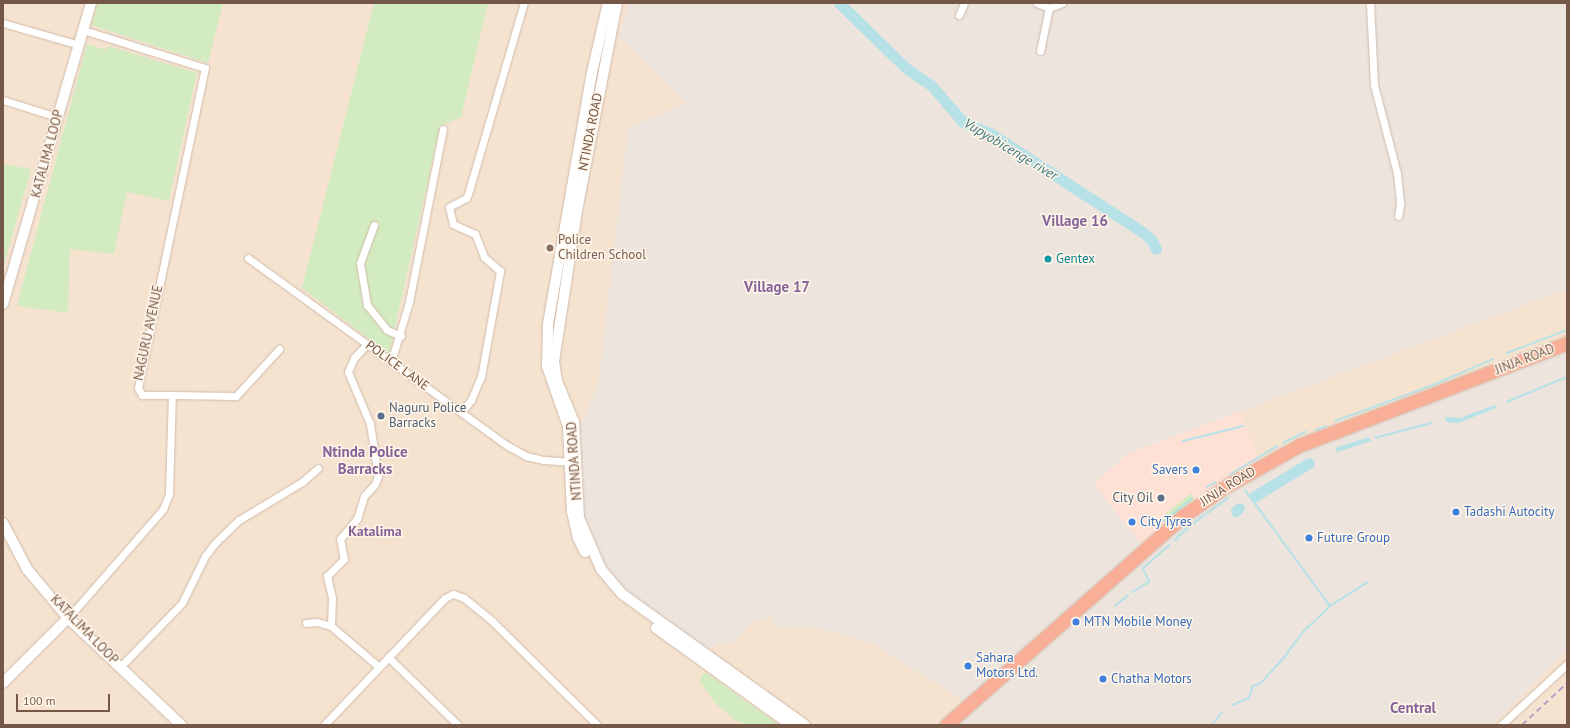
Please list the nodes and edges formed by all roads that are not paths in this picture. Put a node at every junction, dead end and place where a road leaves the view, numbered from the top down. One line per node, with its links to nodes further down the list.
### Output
1 (91, 3): 11 (main road, KATALIMA LOOP)
2 (524, 3): 27 (street)
3 (964, 3): 9 (street)
4 (1037, 3): 8 (street)
5 (1062, 3): 8 (street)
6 (1370, 3): 17 (street)
7 (610, 4): 28 (main road, NTINDA ROAD)
8 (1050, 8): 13 (street)
9 (959, 15)
10 (3, 23): 12 (street)
11 (83, 30): 12 (main road, KATALIMA LOOP); 26 (street, NAGURU AVENUE)
12 (79, 45): 15 (main road, KATALIMA LOOP)
13 (1040, 51)
14 (3, 100): 15 (street)
15 (57, 117): 20 (main road, KATALIMA LOOP)
16 (443, 129): 21 (street)
17 (1398, 216)
18 (374, 225): 21 (street)
19 (248, 258): 23 (street, POLICE LANE)
20 (3, 304)
21 (401, 336): 25 (street)
22 (1567, 343): 45 (highway, JINJA ROAD)
23 (367, 344): 25 (street, POLICE LANE); 33 (street)
24 (279, 349): 26 (street)
25 (391, 362): 27 (street, POLICE LANE)
26 (172, 396): 31 (street)
27 (461, 412): 28 (street, POLICE LANE)
28 (572, 462): 43 (main road, NTINDA ROAD); 44 (main road, NTINDA ROAD)
29 (318, 468): 36 (street)
30 (3, 523): 31 (main road, KATALIMA LOOP)
31 (68, 618): 36 (main road, KATALIMA LOOP); 38 (main road)
32 (306, 623): 33 (street)
33 (331, 626): 37 (street)
34 (388, 657): 37 (street); 39 (street); 42 (street)
35 (1567, 664): 46 (street)
36 (120, 667): 40 (main road, KATALIMA LOOP)
37 (379, 667): 41 (street)
38 (3, 683)
39 (596, 723)
40 (181, 725)
41 (324, 725)
42 (458, 725)
43 (791, 725)
44 (805, 725)
45 (946, 725)
46 (1500, 725)

